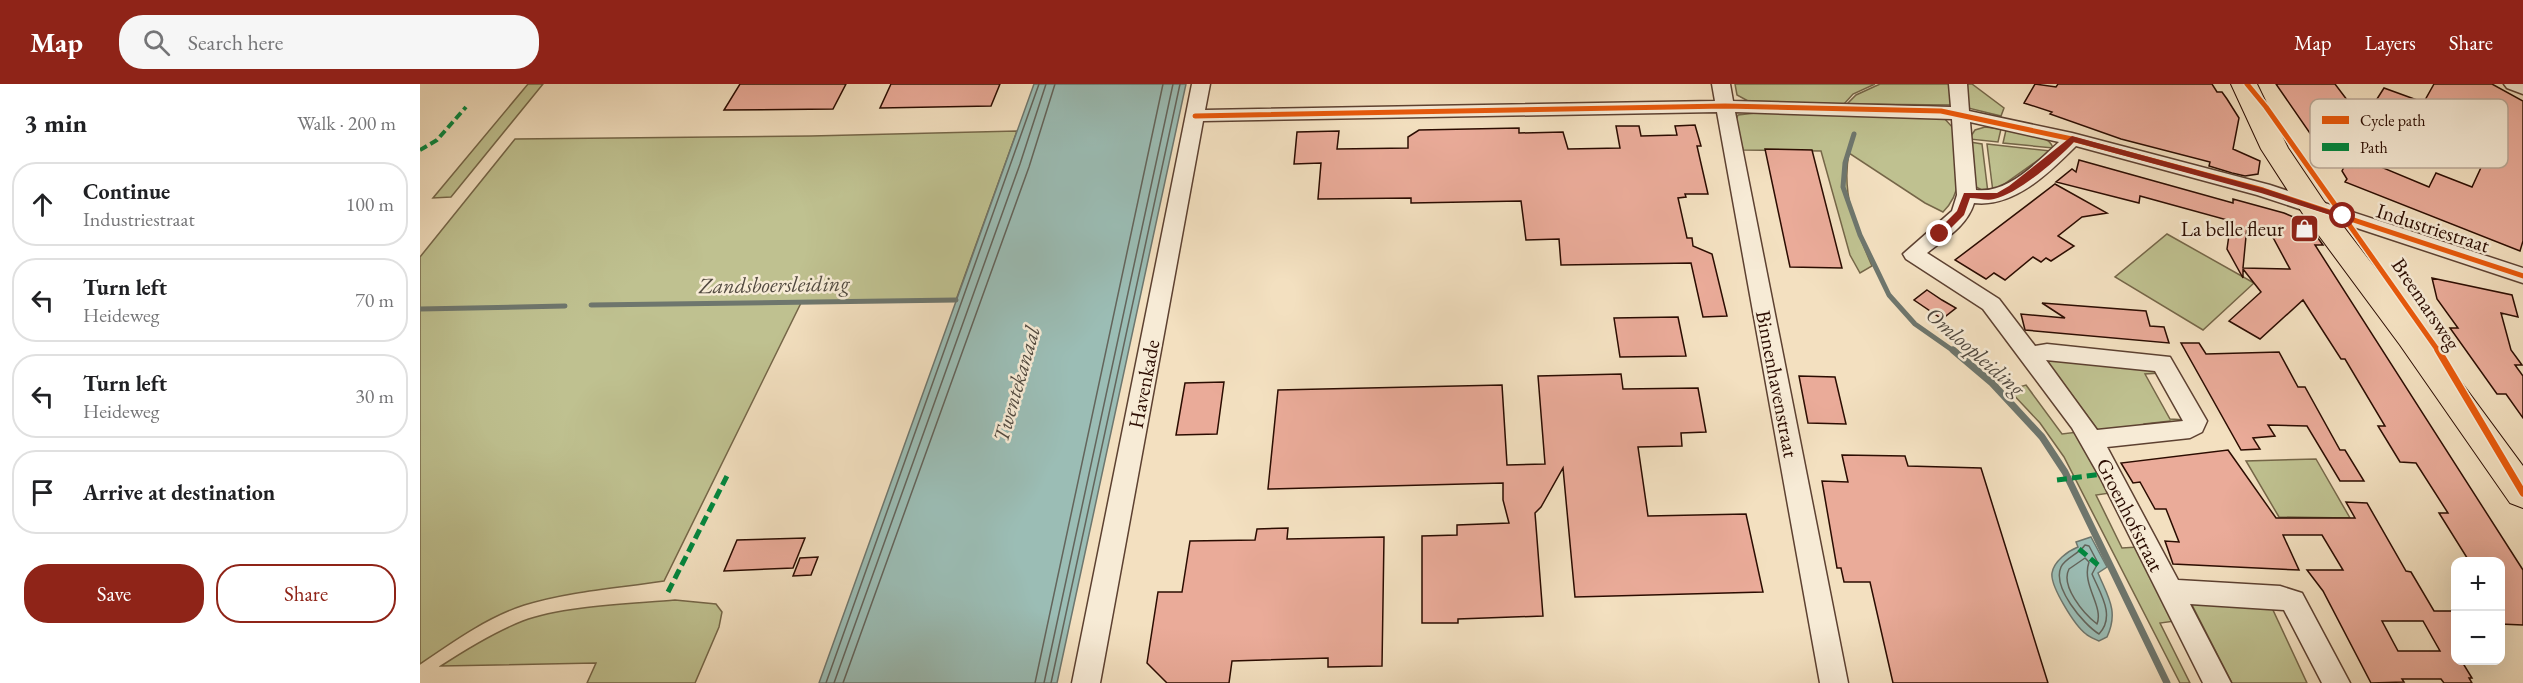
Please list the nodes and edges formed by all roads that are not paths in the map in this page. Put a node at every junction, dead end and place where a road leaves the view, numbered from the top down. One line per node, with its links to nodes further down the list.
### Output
1 (1201, 84): 8 (street, Havenkade)
2 (1958, 84): 7 (street)
3 (2245, 84): 11 (main road, Breemarsweg); 12 (main road, Breemarsweg)
4 (2513, 84): 5 (street)
5 (2523, 89)
6 (1723, 95): 7 (street, Industriestraat); 8 (street, Industriestraat); 19 (street, Binnenhavenstraat)
7 (1961, 114): 9 (street, Industriestraat); 10 (street)
8 (1195, 116): 18 (street, Havenkade)
9 (2072, 139): 10 (street); 11 (street, Industriestraat)
10 (1967, 195): 14 (street, Groenhofstraat)
11 (2313, 207): 12 (street, Industriestraat); 16 (main road, Breemarsweg)
12 (2343, 216): 13 (street, Industriestraat); 16 (main road, Breemarsweg)
13 (2523, 276)
14 (2028, 355): 15 (street, Groenhofstraat); 15 (street, Groenhofstraat)
15 (2091, 440): 17 (street, Groenhofstraat)
16 (2522, 491)
17 (2169, 591): 20 (street, Groenhofstraat); 21 (street, Groenhofstraat)
18 (1086, 683)
19 (1834, 683)
20 (2217, 683)
21 (2336, 683)

